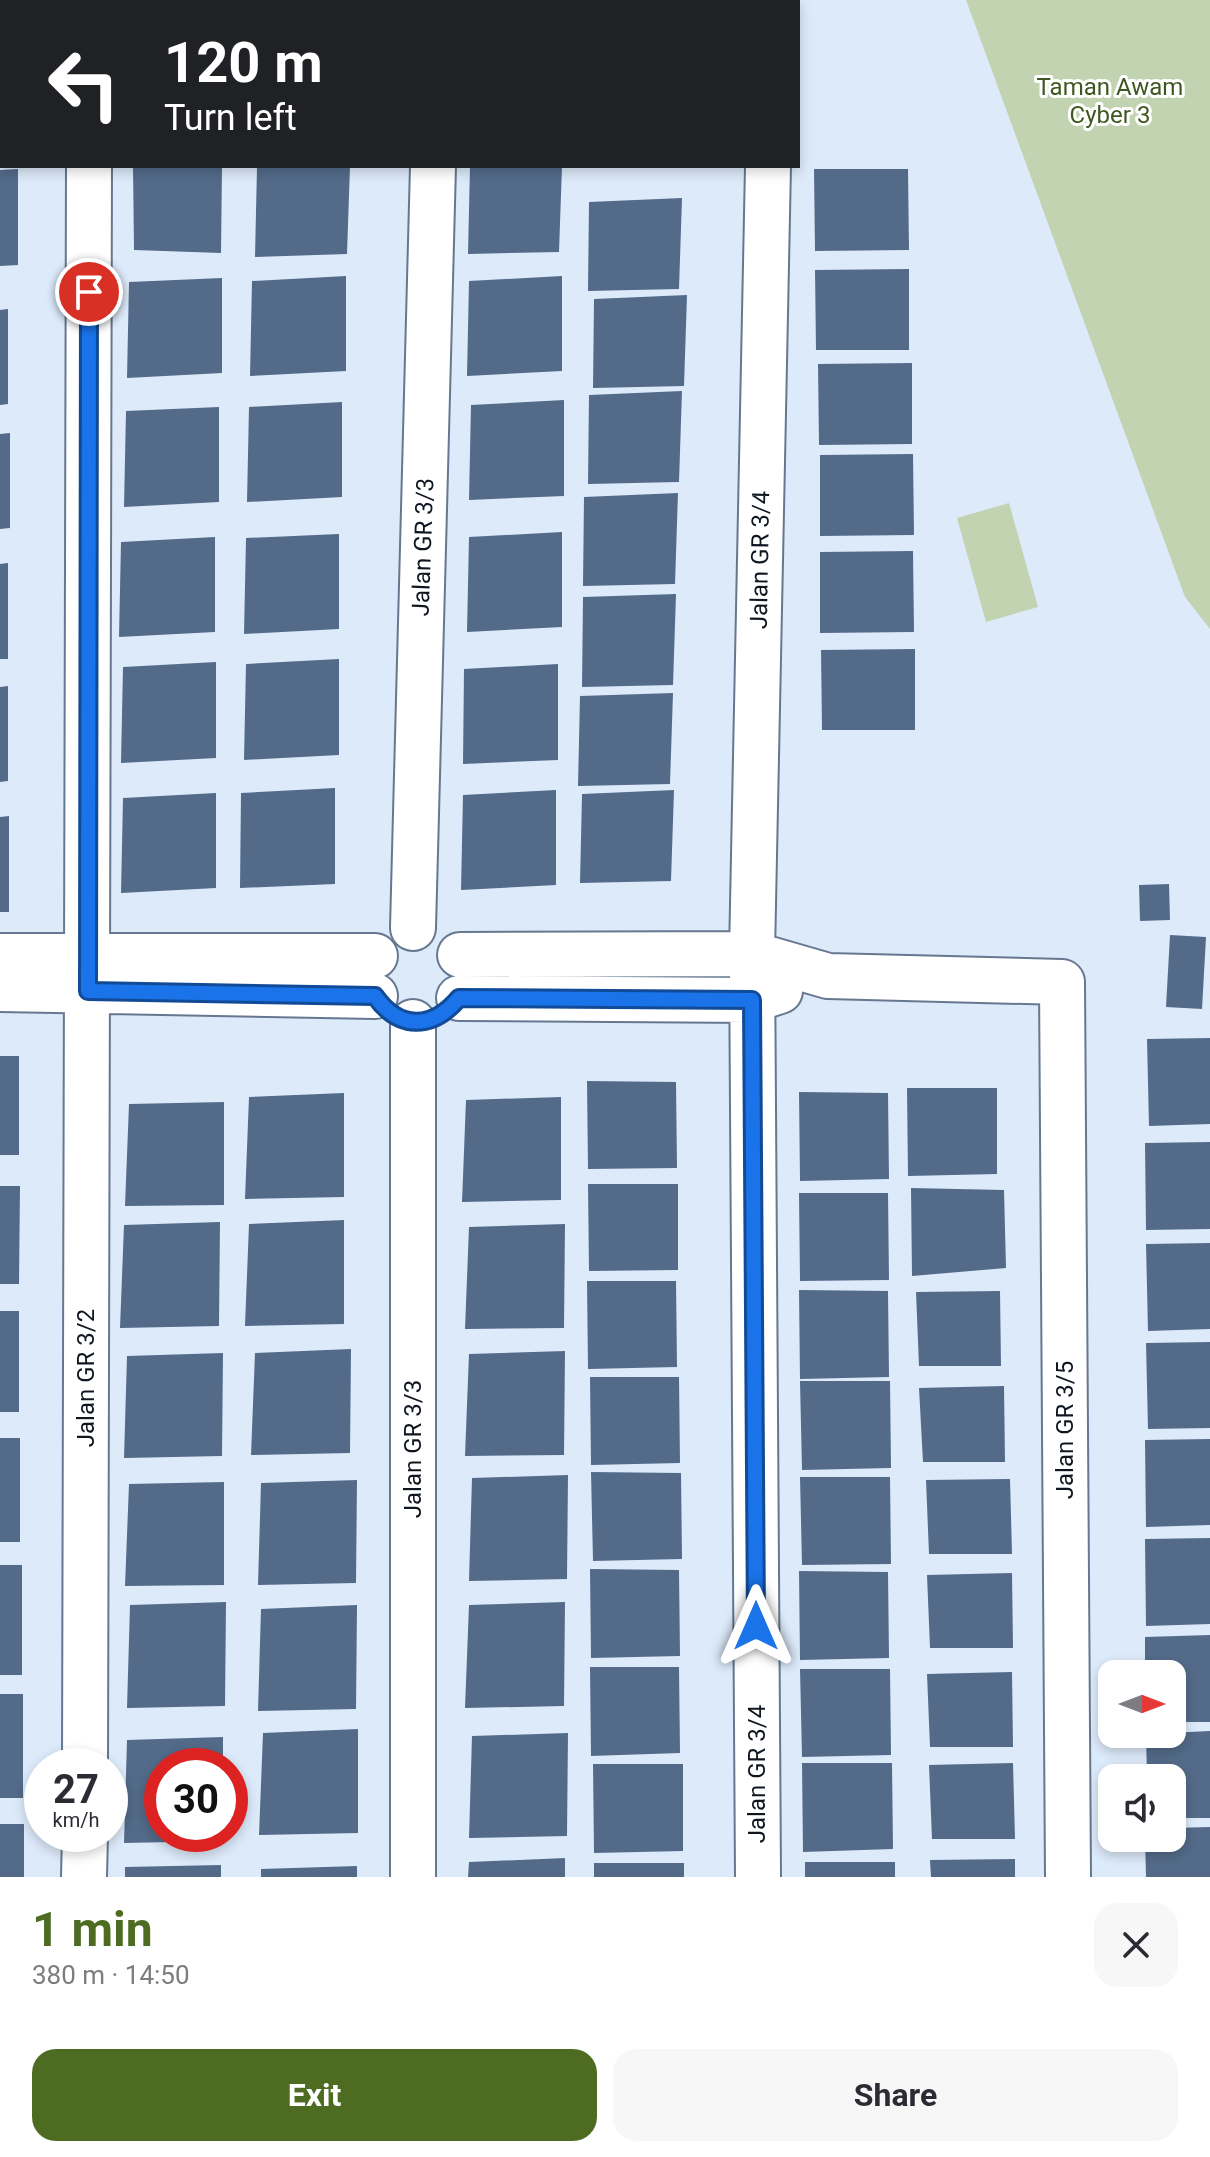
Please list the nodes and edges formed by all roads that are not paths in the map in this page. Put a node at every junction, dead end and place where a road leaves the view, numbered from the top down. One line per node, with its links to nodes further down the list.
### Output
1 (89, 168): 8 (street, Jalan GR 3/2)
2 (433, 168): 4 (street, Jalan GR 3/3)
3 (768, 168): 5 (street, Jalan GR 3/4)
4 (413, 928): 6 (street); 9 (street)
5 (752, 954): 6 (street); 10 (street); 13 (street, Jalan GR 3/4)
6 (460, 955): 12 (street)
7 (0, 956): 8 (street)
8 (88, 973): 9 (street); 11 (street); 15 (street, Jalan GR 3/2)
9 (375, 976): 14 (street)
10 (828, 976): 13 (street); 20 (street, Jalan GR 3/5)
11 (0, 989)
12 (459, 998): 13 (street); 14 (street)
13 (752, 1000): 19 (street, Jalan GR 3/4)
14 (413, 1022): 18 (street, Jalan GR 3/3)
15 (85, 1748)
16 (85, 1852): 17 (street)
17 (84, 1877)
18 (413, 1877)
19 (758, 1877)
20 (1068, 1877)

